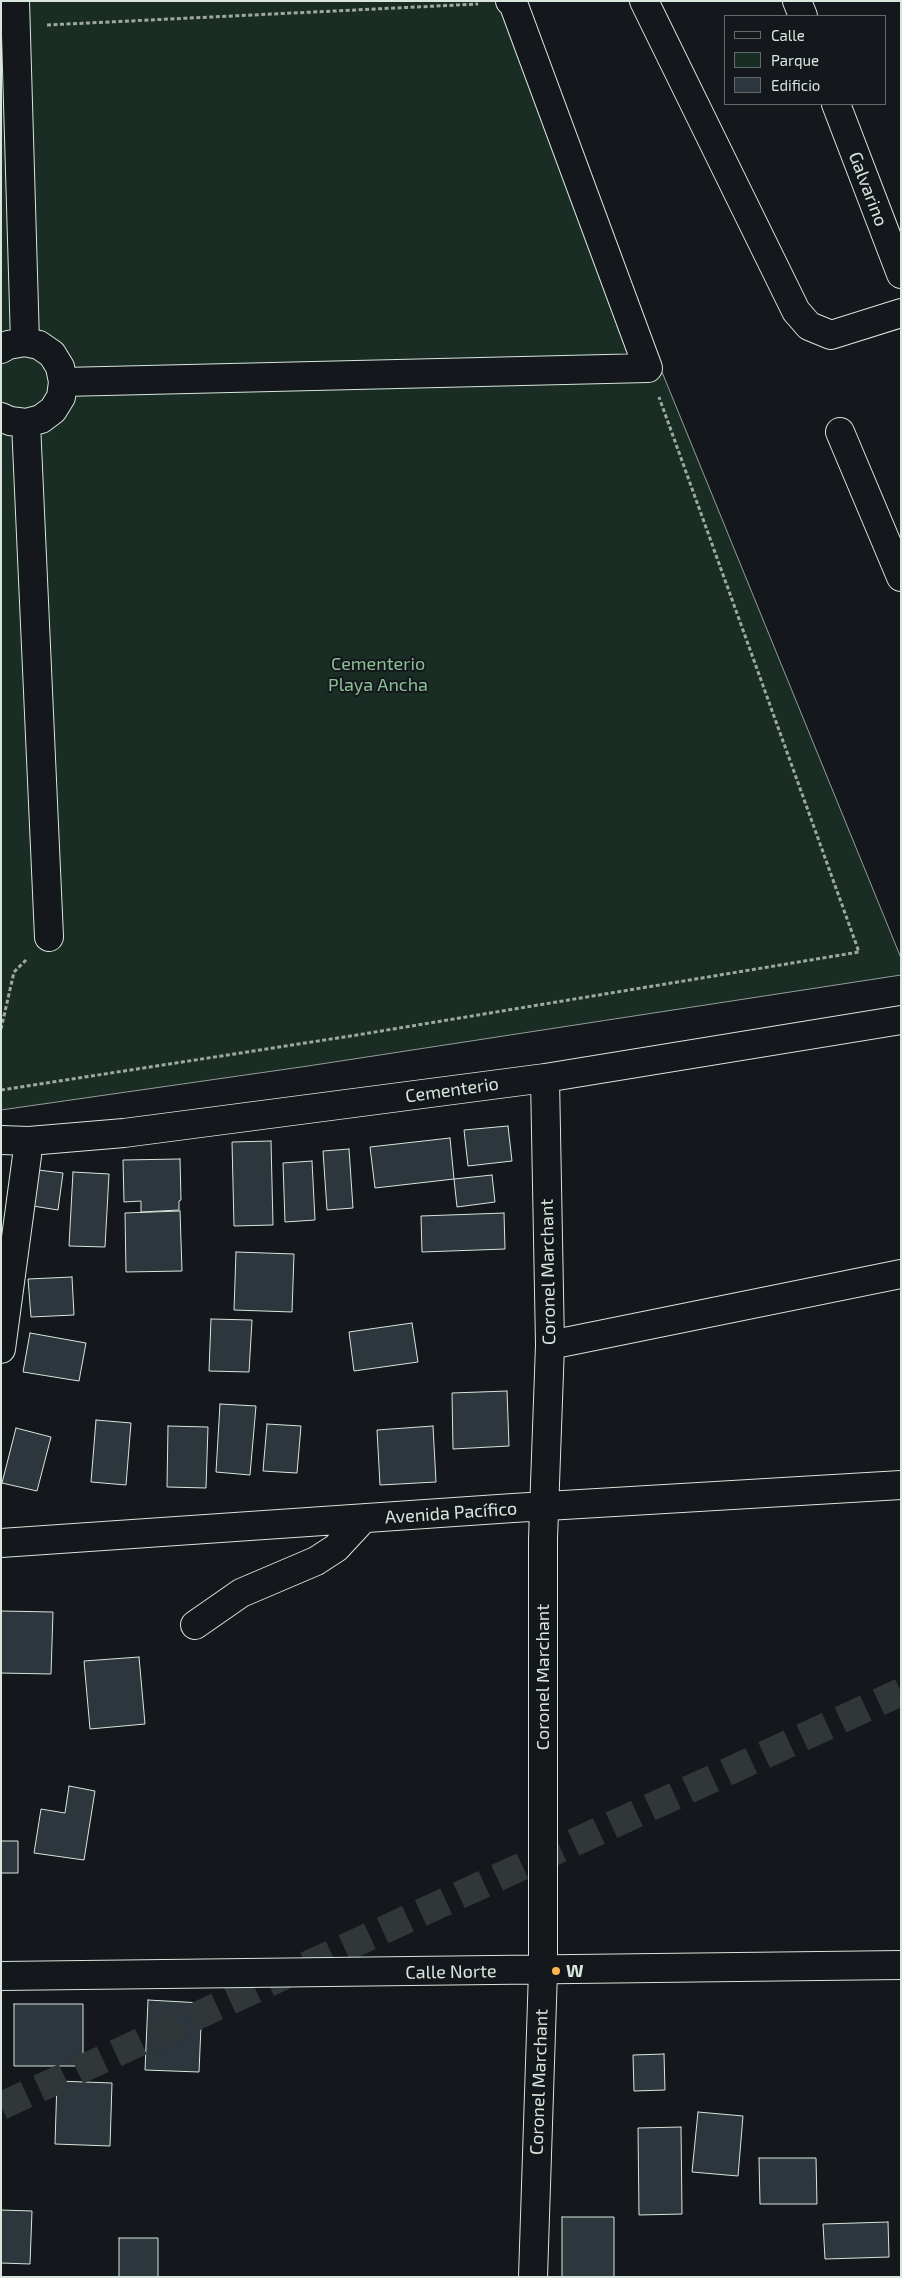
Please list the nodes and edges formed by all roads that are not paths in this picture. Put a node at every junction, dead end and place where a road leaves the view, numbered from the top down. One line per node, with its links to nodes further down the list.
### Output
1 (644, 1): 8 (street)
2 (797, 1): 5 (street)
3 (511, 2): 10 (street)
4 (16, 14): 9 (street)
5 (803, 15)
6 (836, 105): 7 (street, Galvarino)
7 (901, 274)
8 (901, 313)
9 (13, 346): 10 (street)
10 (63, 382): 11 (street)
11 (14, 420): 14 (street)
12 (840, 432): 13 (street)
13 (901, 577)
14 (48, 937)
15 (901, 1020): 16 (street, Cementerio)
16 (545, 1078): 18 (street, Cementerio); 20 (street, Coronel Marchant)
17 (1, 1140): 18 (street, Cementerio)
18 (29, 1141): 21 (street)
19 (901, 1274): 20 (street)
20 (550, 1345): 23 (street, Coronel Marchant)
21 (1, 1349)
22 (901, 1485): 23 (street, Avenida Pacífico)
23 (544, 1507): 24 (street, Avenida Pacífico); 28 (street, Coronel Marchant)
24 (363, 1519): 25 (street, Avenida Pacífico); 26 (street)
25 (1, 1544)
26 (195, 1625)
27 (901, 1965): 28 (street, Calle Norte)
28 (543, 1971): 29 (street, Calle Norte); 30 (street, Coronel Marchant)
29 (1, 1976)
30 (532, 2277)

